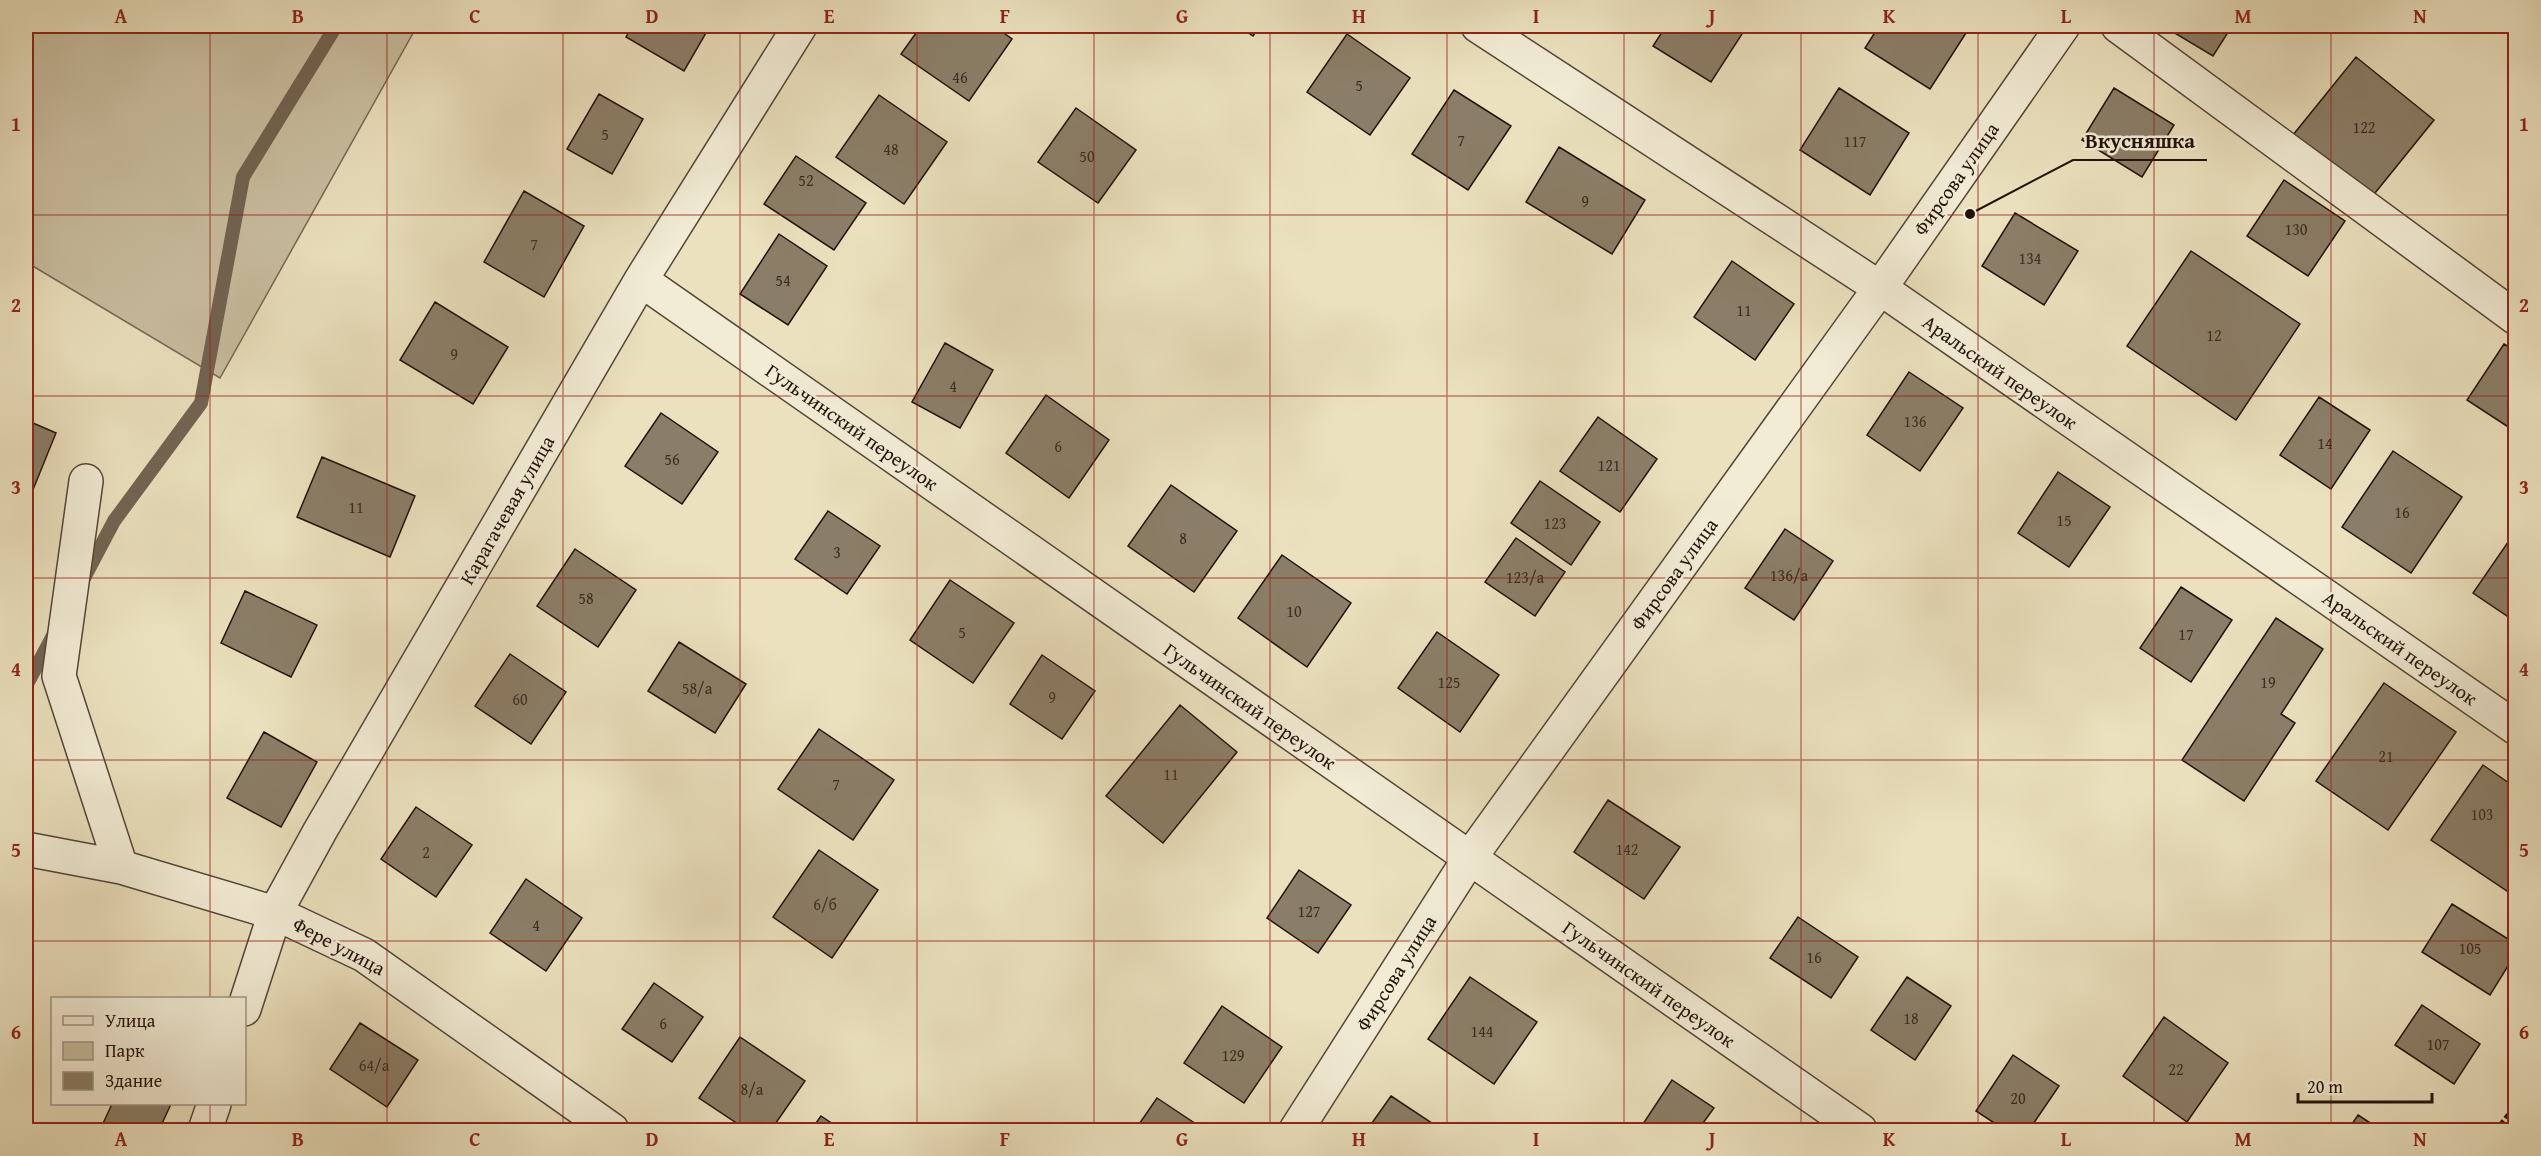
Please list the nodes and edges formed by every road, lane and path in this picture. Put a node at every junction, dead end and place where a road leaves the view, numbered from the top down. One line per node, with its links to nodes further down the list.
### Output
1 (800, 26): 5 (street, Карагачевая улица)
2 (1478, 26): 6 (street, Аральский переулок)
3 (2063, 26): 6 (street, Фирсова улица)
4 (2118, 26): 7 (street)
5 (641, 280): 11 (street, Гульчинский переулок); 13 (street, Карагачевая улица)
6 (1880, 288): 9 (street, Аральский переулок); 11 (street, Фирсова улица)
7 (2516, 318)
8 (86, 481): 12 (street)
9 (2516, 728)
10 (26, 849): 12 (street, Фере улица)
11 (1469, 859): 19 (street, Фирсова улица); 20 (street, Гульчинский переулок)
12 (121, 867): 13 (street, Фере улица)
13 (276, 913): 14 (street, Карагачевая улица); 18 (street, Фере улица)
14 (246, 1003)
15 (2516, 1104): 21 (path)
16 (214, 1105): 17 (street)
17 (205, 1131)
18 (612, 1131)
19 (1296, 1131)
20 (1860, 1131)
21 (2496, 1131)

